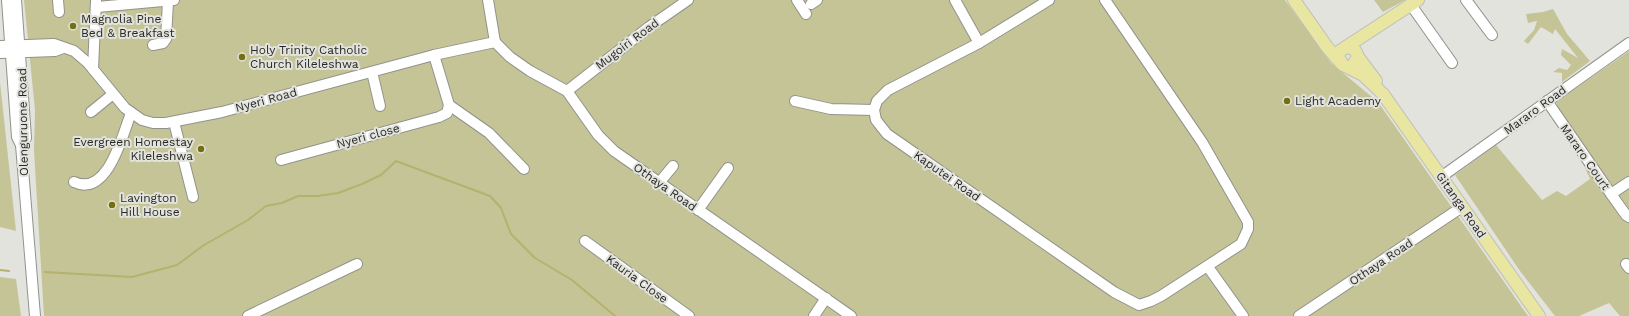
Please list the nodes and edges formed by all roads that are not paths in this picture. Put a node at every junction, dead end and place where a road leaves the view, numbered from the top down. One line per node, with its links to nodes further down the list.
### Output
1 (7, 0): 25 (street)
2 (16, 0): 25 (street, Olenguruone Road)
3 (58, 0): 15 (street)
4 (171, 0): 13 (street); 23 (street)
5 (488, 0): 20 (street)
6 (688, 0): 33 (street, Mugoiri Road)
7 (798, 0): 16 (street)
8 (954, 0): 21 (street)
9 (1050, 0): 21 (street)
10 (1105, 0): 59 (street, Kaputei Road)
11 (1294, 0): 18 (main road)
12 (1466, 0): 19 (street)
13 (96, 3): 31 (street)
14 (1415, 3): 17 (main road); 29 (street)
15 (59, 12)
16 (806, 14)
17 (1384, 23): 24 (main road); 28 (main road)
18 (1315, 29): 24 (main road, Gitanga Road); 30 (main road)
19 (1492, 35)
20 (496, 42): 27 (street, Nyeri Road); 33 (street, Othaya Road)
21 (979, 43): 40 (street)
22 (1629, 43): 37 (street, Mararo Road)
23 (153, 45)
24 (1346, 47): 28 (main road, Gitanga Road); 30 (main road)
25 (13, 49): 26 (street, Nyeri Road); 31 (street, Nyeri Road); 61 (street, Olenguruone Road)
26 (0, 53)
27 (434, 55): 32 (street, Nyeri Road); 38 (street)
28 (1358, 56): 30 (main road); 35 (main road, Gitanga Road)
29 (1452, 63)
30 (1344, 64): 35 (main road, Gitanga Road)
31 (93, 69): 34 (street, Nyeri Road)
32 (372, 72): 39 (street); 43 (street, Nyeri Road)
33 (567, 90): 51 (street, Othaya Road)
34 (113, 94): 41 (street); 42 (street, Nyeri Road)
35 (1383, 94): 48 (main road, Gitanga Road)
36 (795, 101): 40 (street)
37 (1547, 101): 48 (street, Mararo Road); 52 (street, Mararo Court)
38 (449, 105): 44 (street, Nyeri close); 47 (street)
39 (380, 106)
40 (874, 110): 59 (street, Kaputei Road)
41 (91, 112)
42 (131, 113): 43 (street, Nyeri Road); 49 (street)
43 (174, 122): 53 (street)
44 (281, 160)
45 (673, 166): 51 (street)
46 (728, 168): 55 (street)
47 (524, 169)
48 (1441, 177): 54 (main road, Gitanga Road)
49 (74, 182)
50 (1629, 182): 52 (street, Mararo Court)
51 (659, 183): 55 (street, Othaya Road)
52 (1611, 194): 56 (street)
53 (193, 197)
54 (1462, 207): 67 (street, Othaya Road); 68 (main road, Gitanga Road)
55 (698, 210): 60 (street, Othaya Road)
56 (1629, 217)
57 (585, 241): 63 (street, Kauria Close)
58 (357, 264): 62 (street)
59 (1208, 267): 66 (street)
60 (826, 298): 64 (street); 65 (street, Othaya Road)
61 (35, 316)
62 (248, 316)
63 (689, 316)
64 (814, 316)
65 (851, 316)
66 (1243, 316)
67 (1299, 316)
68 (1539, 316)

